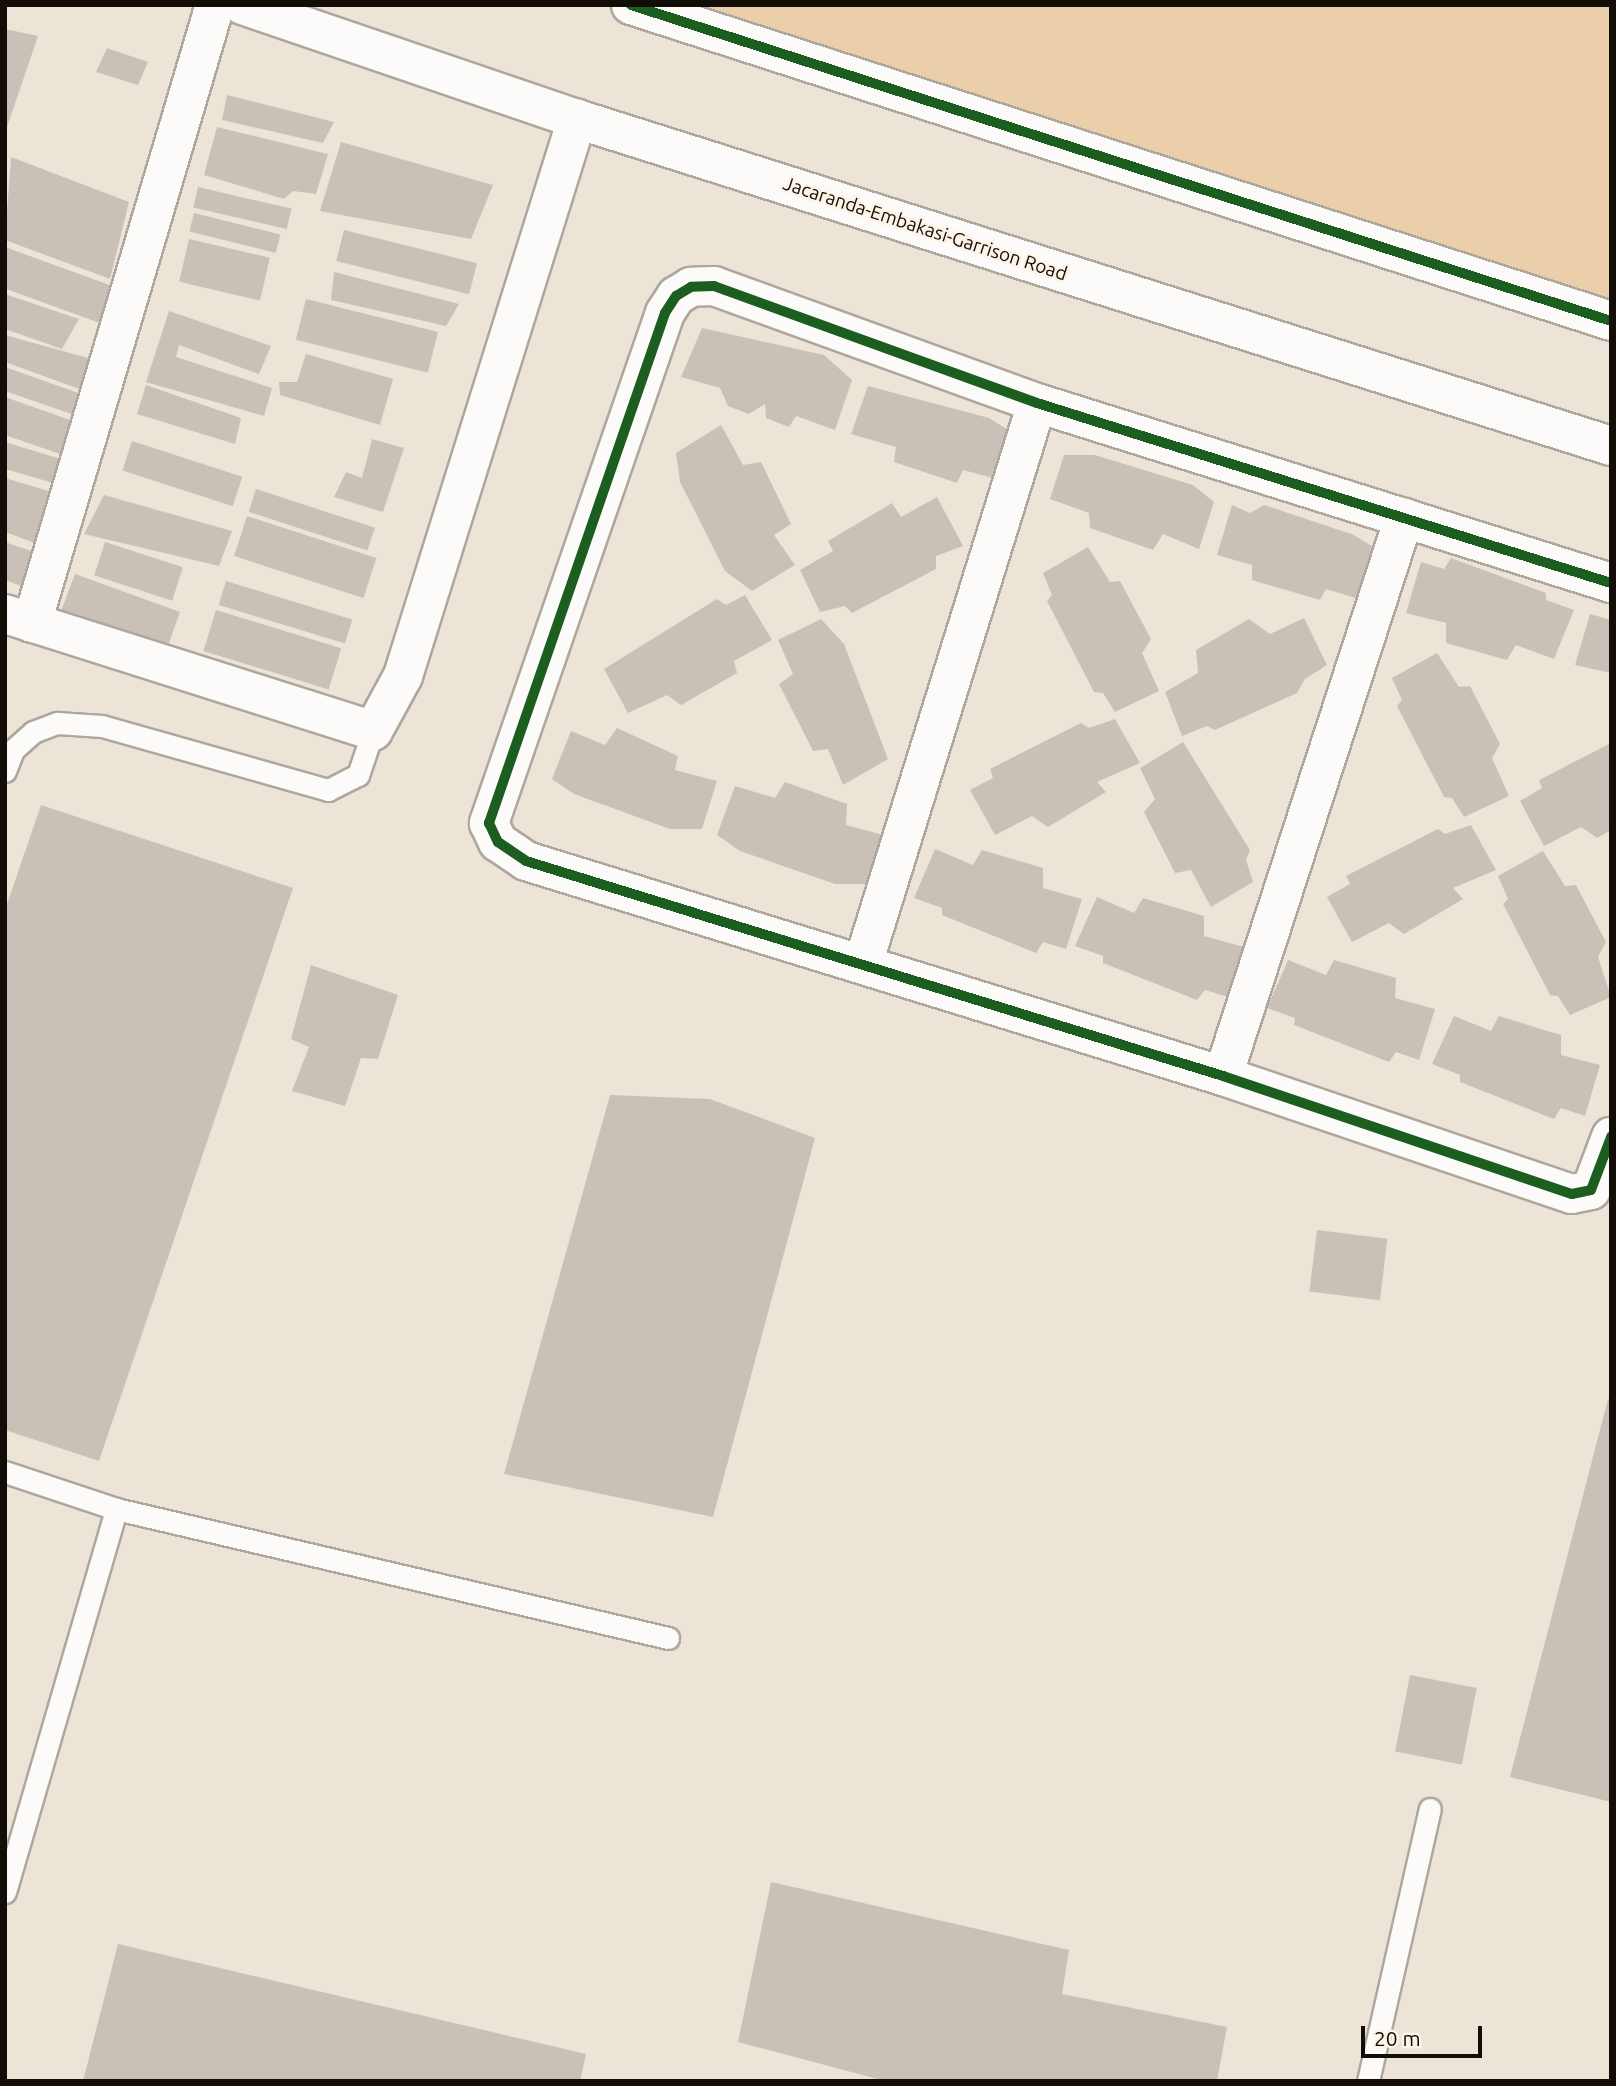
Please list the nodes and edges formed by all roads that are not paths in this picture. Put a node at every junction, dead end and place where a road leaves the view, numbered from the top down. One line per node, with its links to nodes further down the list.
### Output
1 (215, 5): 10 (street)
2 (242, 5): 4 (street, Jacaranda-Embakasi-Garrison Road)
3 (631, 5): 5 (street)
4 (577, 119): 7 (street, Jacaranda-Embakasi-Garrison Road); 11 (street)
5 (1611, 321)
6 (1037, 402): 8 (street); 13 (street); 13 (street)
7 (1611, 446)
8 (1404, 519): 9 (street); 14 (street)
9 (1611, 583)
10 (19, 619): 11 (street)
11 (373, 731): 12 (lane)
12 (5, 771)
13 (863, 964): 14 (street)
14 (1223, 1076): 15 (street)
15 (1611, 1137)
16 (5, 1472): 17 (lane)
17 (116, 1509): 18 (lane); 20 (lane)
18 (668, 1638)
19 (1430, 1809): 21 (lane)
20 (5, 1892)
21 (1368, 2081)

